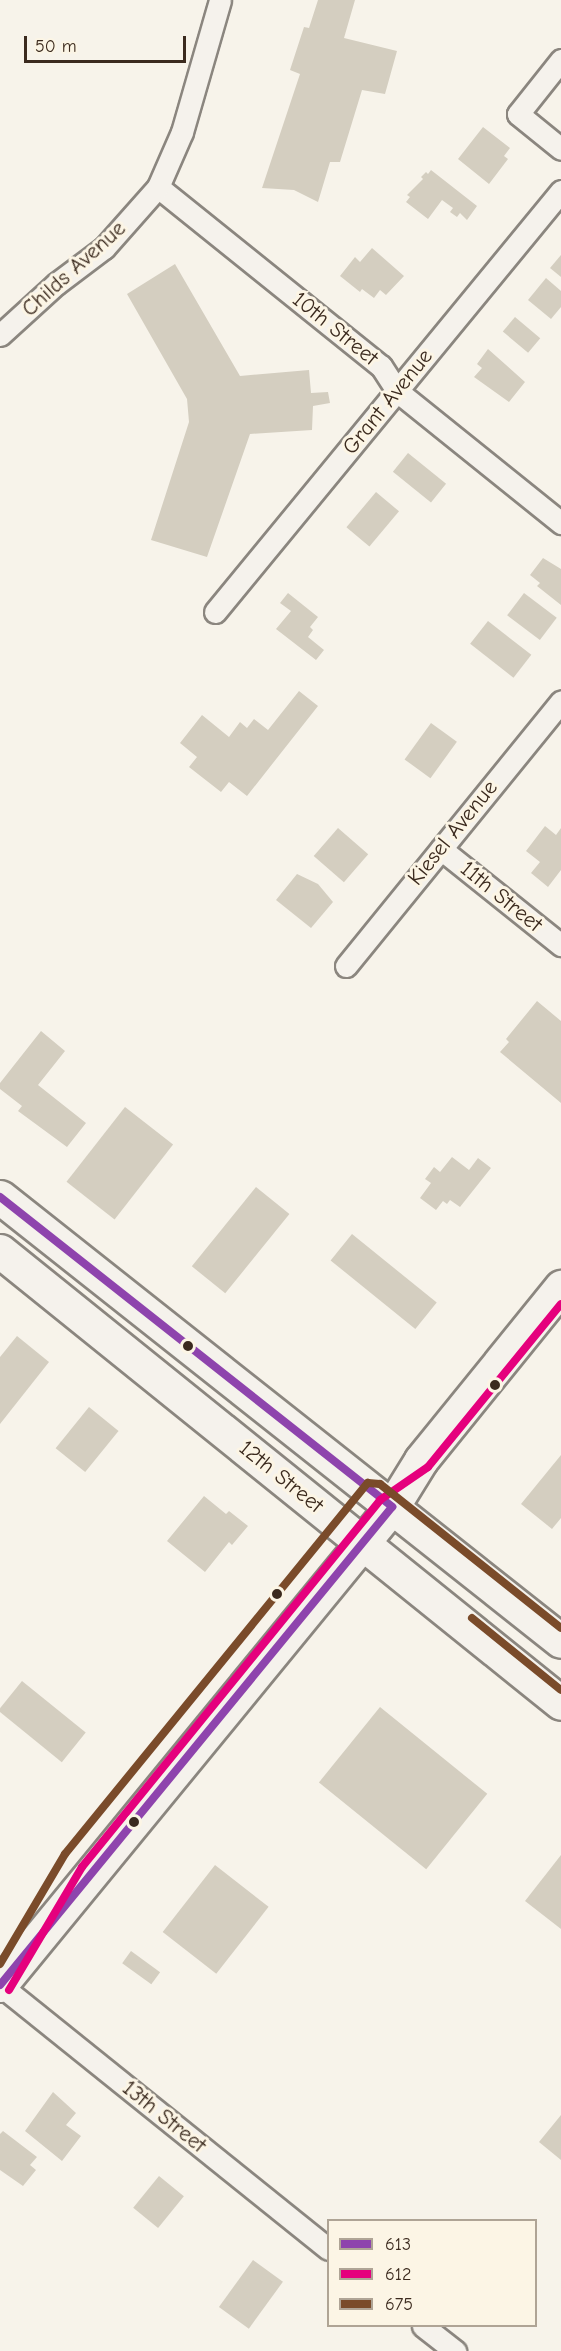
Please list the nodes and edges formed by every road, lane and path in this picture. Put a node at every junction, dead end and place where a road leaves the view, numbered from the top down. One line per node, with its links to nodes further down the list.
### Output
1 (220, 0): 4 (street, Childs Avenue)
2 (561, 60): 3 (street)
3 (561, 149)
4 (158, 187): 6 (street, Childs Avenue); 7 (street, 10th Street)
5 (561, 191): 7 (street, Grant Avenue)
6 (0, 335)
7 (397, 391): 8 (street, 10th Street); 9 (street, Grant Avenue)
8 (561, 523)
9 (215, 612)
10 (561, 701): 11 (street, Kiesel Avenue)
11 (441, 849): 12 (street, 11th Street); 13 (street, Kiesel Avenue)
12 (561, 945)
13 (346, 966)
14 (0, 1197): 17 (main road, 12th Street)
15 (0, 1251): 18 (main road, 12th Street)
16 (561, 1287): 17 (main road)
17 (383, 1499): 18 (main road); 19 (main road, 12th Street)
18 (353, 1535): 18 (main road); 20 (main road, 12th Street)
19 (561, 1641)
20 (561, 1703)
21 (0, 1985): 22 (street, 13th Street)
22 (327, 2248)
23 (425, 2327): 24 (street)
24 (455, 2351)

